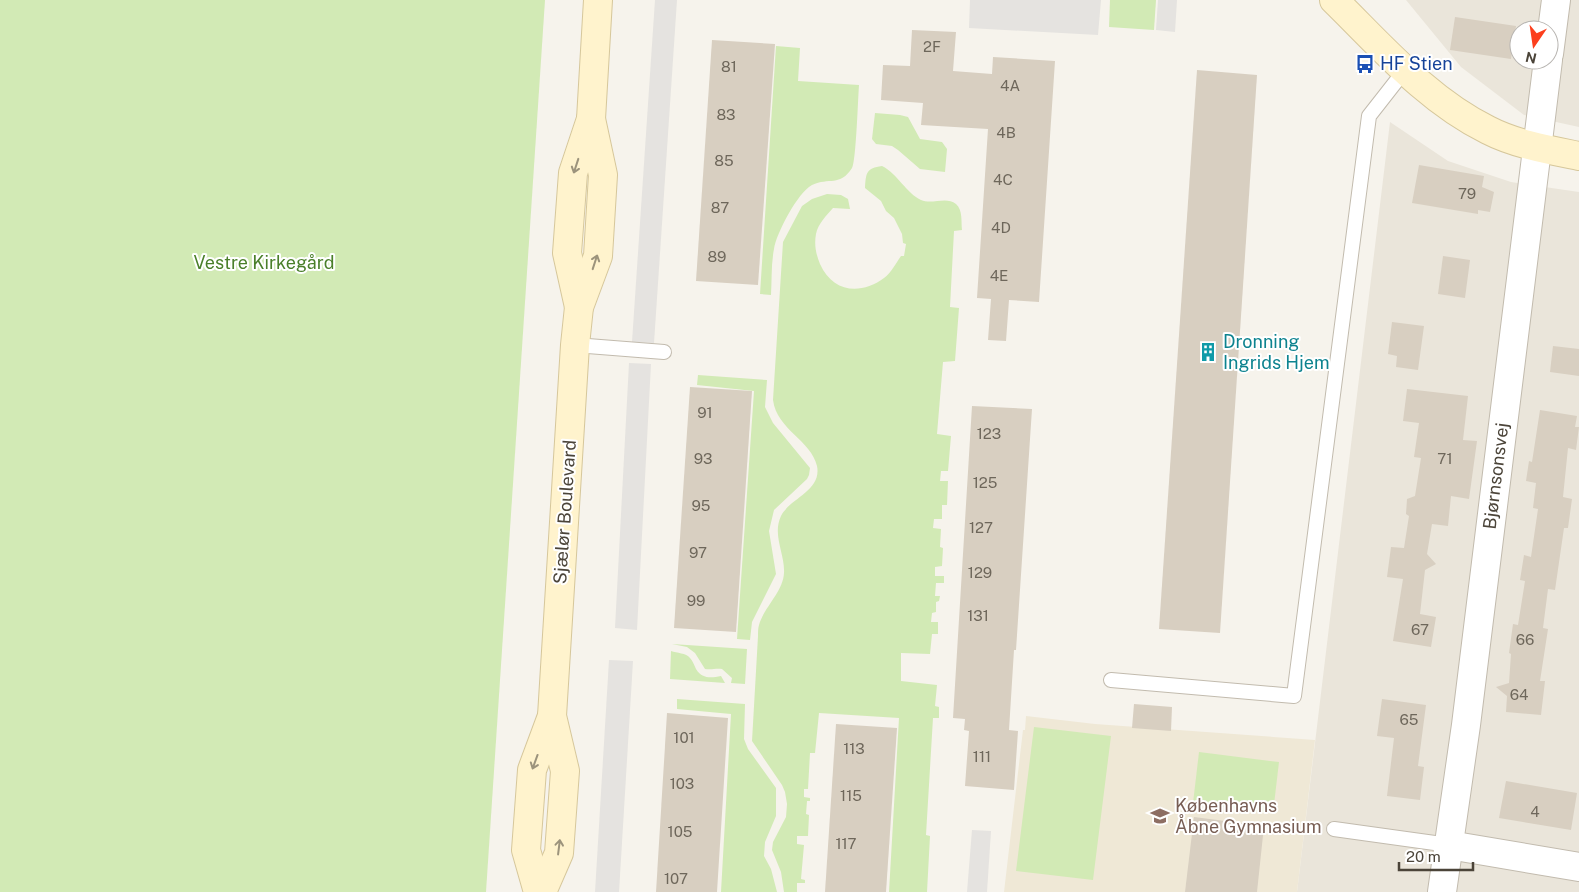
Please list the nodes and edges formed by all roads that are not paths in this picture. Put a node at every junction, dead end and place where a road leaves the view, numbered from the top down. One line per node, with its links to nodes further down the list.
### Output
1 (598, 0): 9 (street, Sjælør Boulevard)
2 (1334, 0): 5 (street)
3 (1556, 0): 4 (street)
4 (1553, 20)
5 (1405, 70): 7 (street); 11 (lane)
6 (1547, 70): 7 (street, Bjørnsonsvej)
7 (1537, 147): 8 (street); 14 (street, Bjørnsonsvej)
8 (1579, 156)
9 (575, 345): 10 (lane); 12 (street, Sjælør Boulevard)
10 (664, 352)
11 (1111, 680)
12 (552, 716): 16 (street, Sjælør Boulevard, one-way to 16); 17 (street, Sjælør Boulevard, one-way to 12)
13 (1334, 829): 14 (lane)
14 (1449, 845): 15 (street); 18 (street, Bjørnsonsvej)
15 (1579, 867)
16 (538, 892)
17 (542, 892)
18 (1442, 892)

